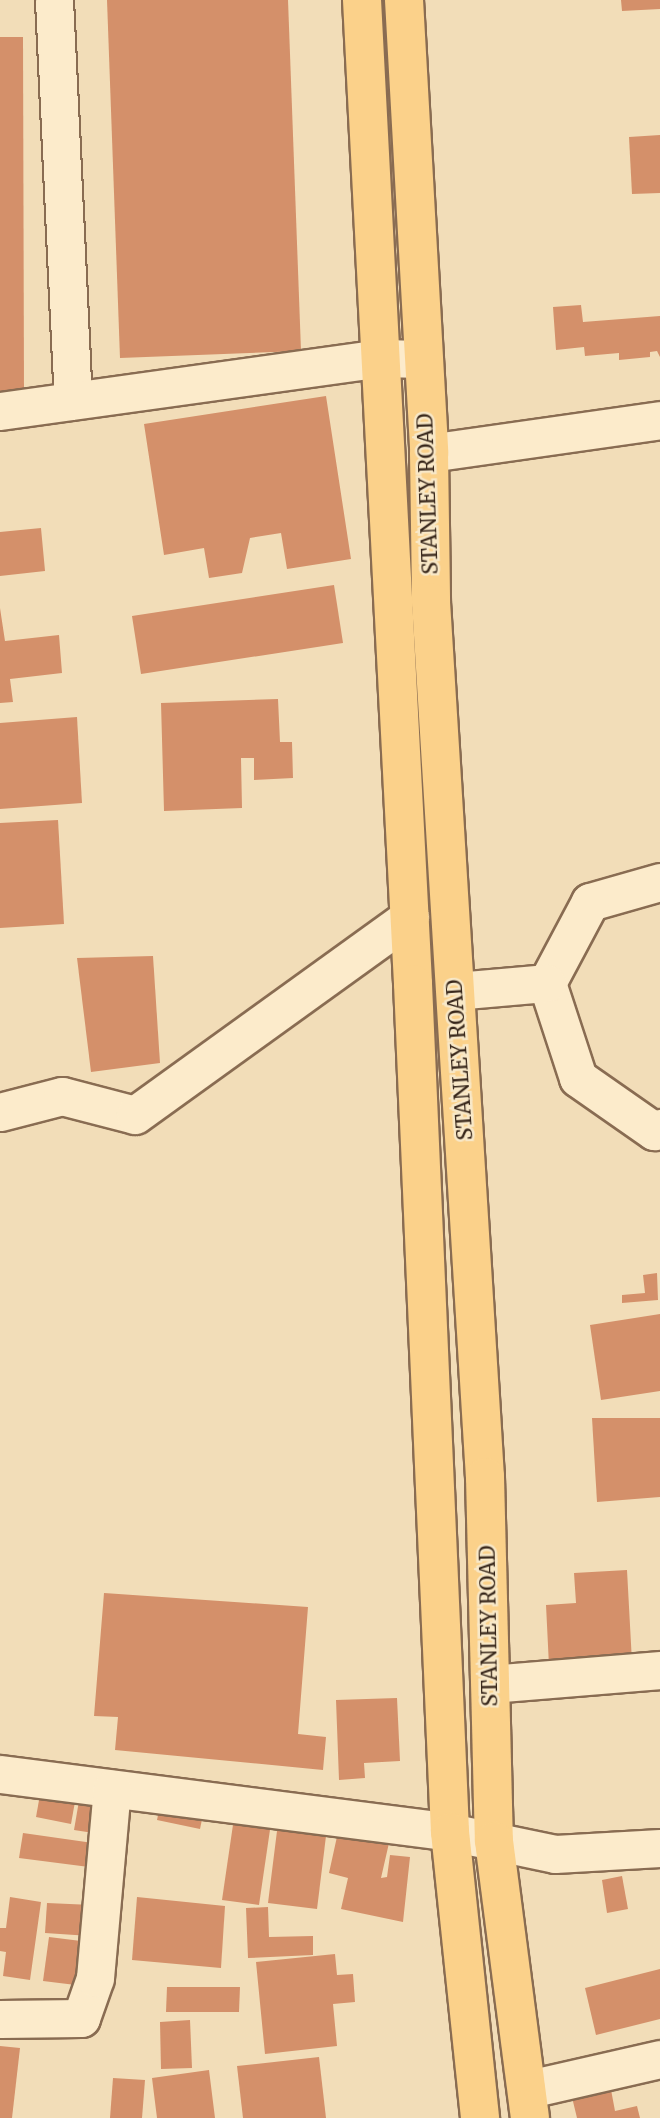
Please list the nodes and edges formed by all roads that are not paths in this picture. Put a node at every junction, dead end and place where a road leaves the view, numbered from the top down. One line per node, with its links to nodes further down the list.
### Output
1 (54, 0): 6 (street)
2 (362, 0): 4 (main road, STANLEY ROAD)
3 (404, 0): 5 (main road, STANLEY ROAD)
4 (382, 358): 5 (street); 6 (street); 11 (main road, STANLEY ROAD)
5 (422, 359): 9 (main road, STANLEY ROAD)
6 (73, 401): 7 (street)
7 (0, 411)
8 (660, 420): 9 (street)
9 (429, 453): 13 (main road, STANLEY ROAD)
10 (660, 882): 12 (street)
11 (410, 917): 14 (street); 20 (main road, STANLEY ROAD)
12 (547, 983): 13 (street); 15 (street)
13 (455, 991): 17 (main road, STANLEY ROAD)
14 (0, 1112)
15 (660, 1128)
16 (660, 1670): 17 (street)
17 (490, 1685): 21 (main road, STANLEY ROAD)
18 (0, 1774): 19 (street)
19 (112, 1788): 20 (street); 23 (street)
20 (450, 1832): 21 (street); 26 (main road, STANLEY ROAD)
21 (494, 1841): 22 (street); 25 (main road, STANLEY ROAD)
22 (660, 1848)
23 (0, 2019)
24 (660, 2059): 25 (street)
25 (530, 2104)
26 (480, 2118)

